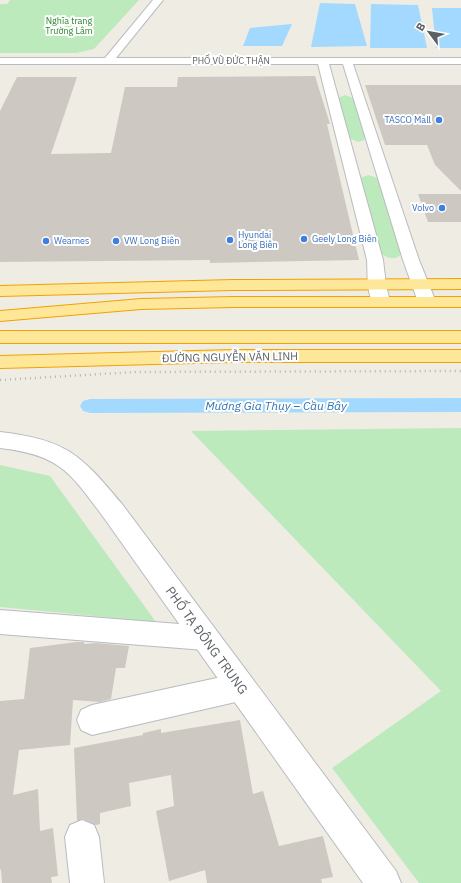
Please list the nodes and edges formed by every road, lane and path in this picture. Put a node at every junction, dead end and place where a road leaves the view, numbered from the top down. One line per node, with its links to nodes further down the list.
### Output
1 (158, 0): 5 (street)
2 (347, 60): 3 (street, PHỐ VŨ ĐỨC THẬN); 6 (street, PHỐ VŨ ĐỨC THẬN); 8 (street)
3 (461, 60)
4 (0, 61): 5 (street, PHỐ VŨ ĐỨC THẬN)
5 (108, 61): 6 (street, PHỐ VŨ ĐỨC THẬN)
6 (323, 61): 7 (street)
7 (348, 157): 8 (street); 11 (street)
8 (378, 157): 9 (street)
9 (421, 284): 10 (highway); 11 (highway); 14 (street)
10 (461, 284)
11 (377, 285): 12 (highway); 13 (street)
12 (6, 291): 16 (highway)
13 (381, 302): 14 (highway); 16 (highway)
14 (427, 302): 15 (highway)
15 (461, 302)
16 (141, 304): 17 (highway)
17 (5, 316)
18 (0, 337): 19 (highway, ĐƯỜNG NGUYỄN VĂN LINH)
19 (461, 337)
20 (461, 356): 21 (highway, ĐƯỜNG NGUYỄN VĂN LINH)
21 (0, 362)
22 (0, 440): 24 (street, PHỐ TẠ ĐÔNG TRUNG)
23 (0, 622): 24 (street)
24 (205, 638): 25 (street, PHỐ TẠ ĐÔNG TRUNG)
25 (240, 687): 26 (street); 29 (street, PHỐ TẠ ĐÔNG TRUNG)
26 (92, 720)
27 (82, 837): 28 (street)
28 (87, 883)
29 (384, 883)

